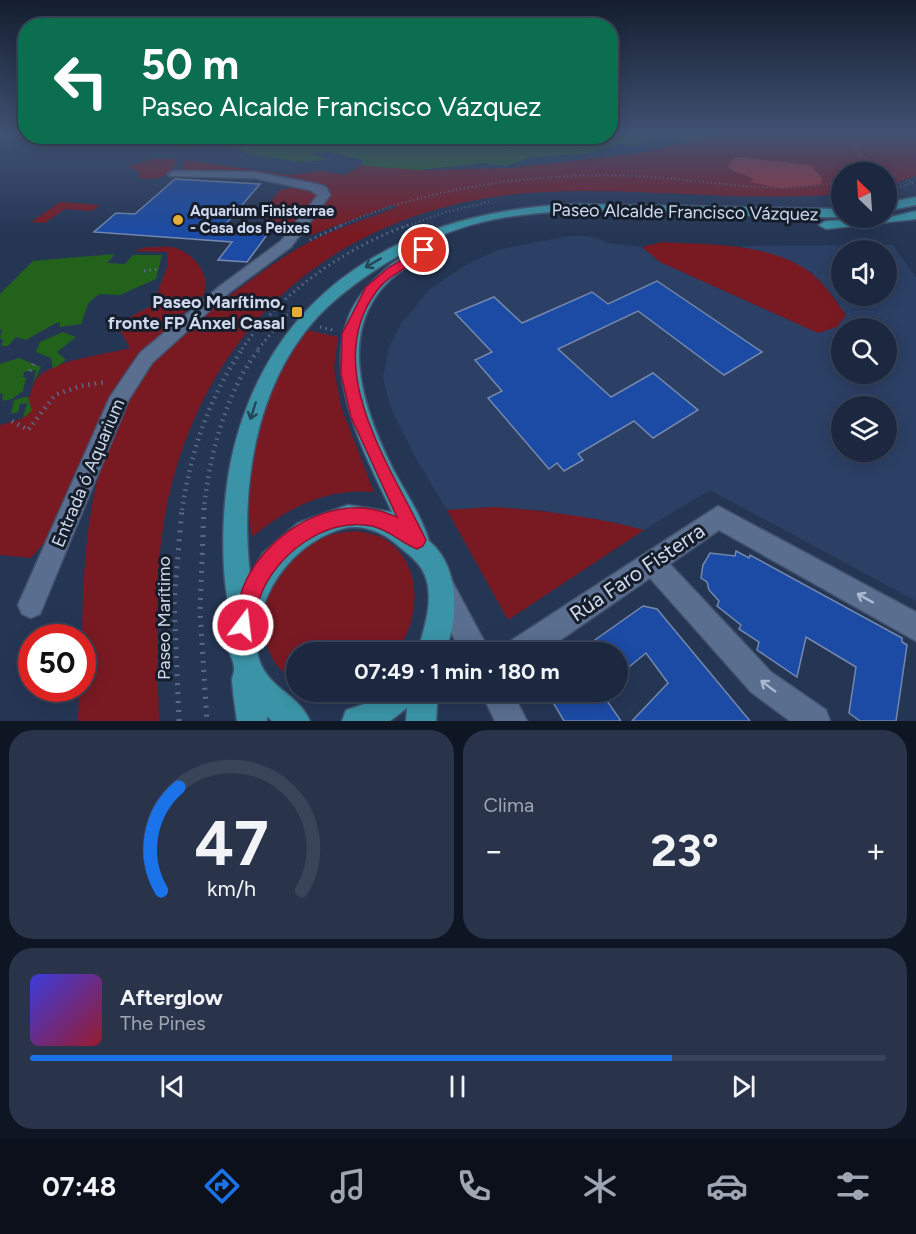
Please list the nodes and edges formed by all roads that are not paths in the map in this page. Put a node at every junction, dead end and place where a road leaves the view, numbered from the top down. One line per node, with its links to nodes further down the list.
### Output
1 (174, 174): 9 (street, Entrada ó Aquarium)
2 (916, 201): 3 (main road)
3 (897, 205)
4 (831, 213): 10 (main road, Paseo Alcalde Francisco Vázquez, one-way to 10)
5 (916, 215): 6 (main road, Paseo Alcalde Francisco Vázquez)
6 (417, 540): 8 (main road, Paseo Alcalde Francisco Vázquez); 10 (main road)
7 (652, 562): 11 (street, Rúa Faro Fisterra, one-way to 7); 14 (street, Rúa Faro Fisterra); 22 (street, one-way to 7)
8 (440, 584): 12 (main road, Paseo Alcalde Francisco Vázquez); 13 (street)
9 (31, 605)
10 (243, 625): 15 (main road)
11 (916, 627)
12 (436, 642)
13 (471, 642)
14 (534, 642)
15 (243, 657): 18 (main road); 19 (main road)
16 (408, 702): 20 (main road)
17 (502, 702): 21 (street)
18 (252, 721)
19 (295, 721)
20 (357, 721)
21 (512, 721)
22 (815, 721)

